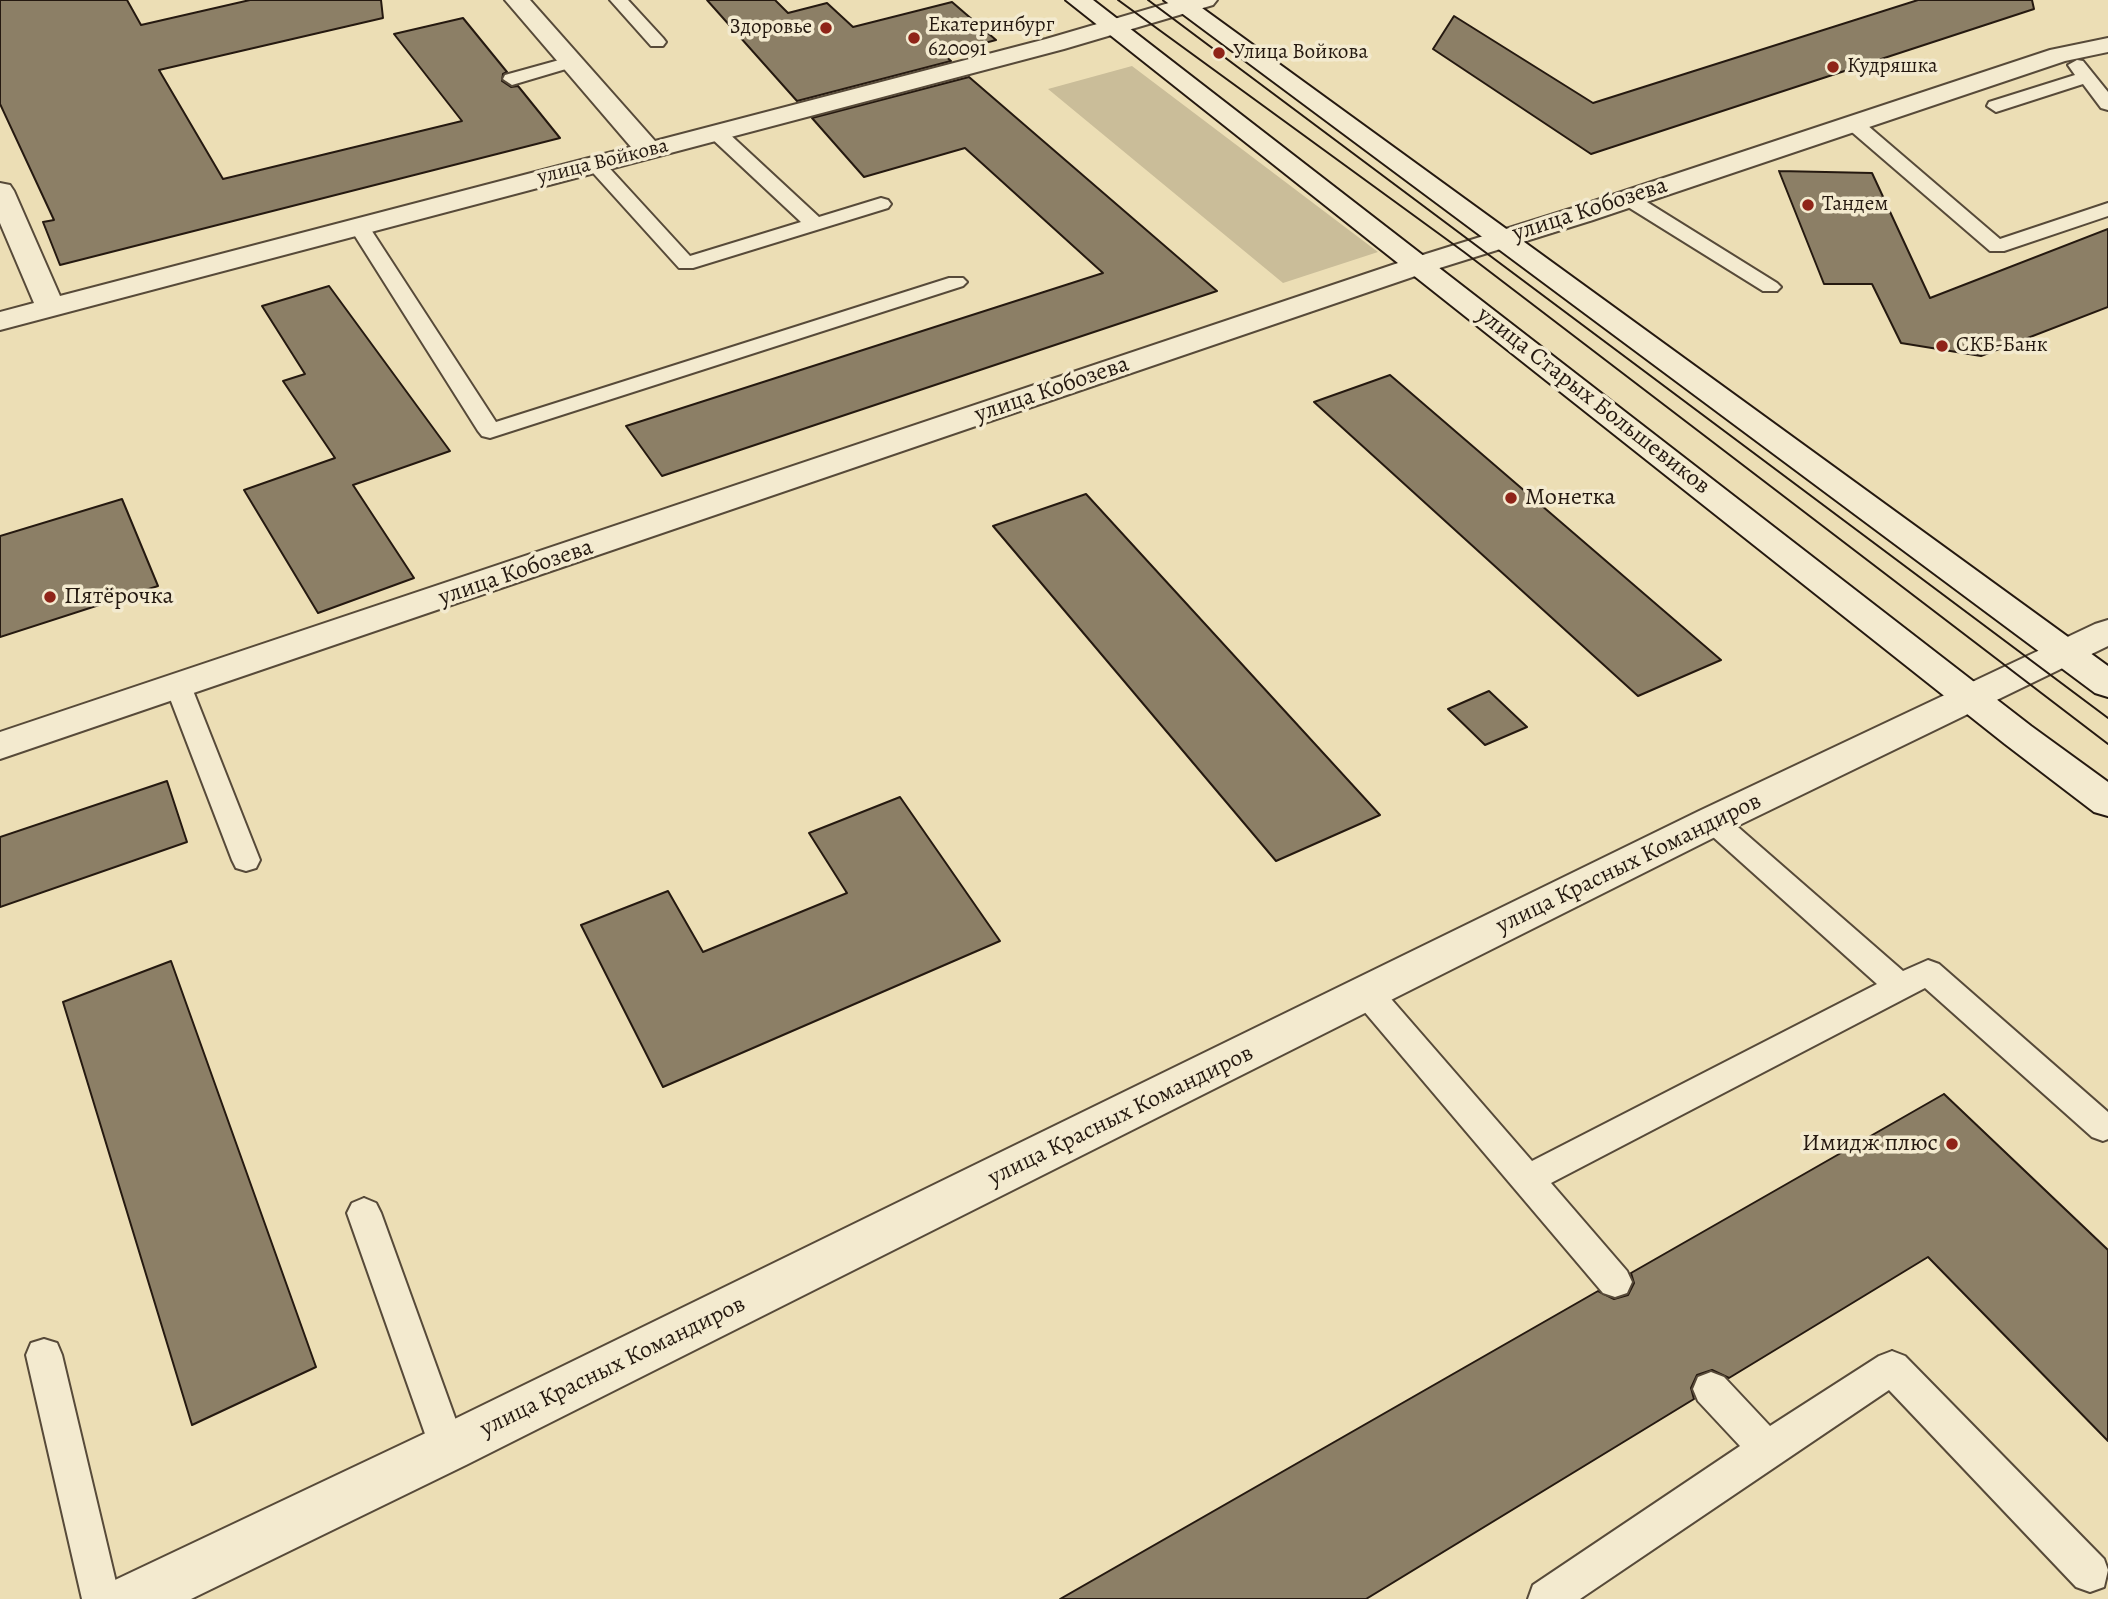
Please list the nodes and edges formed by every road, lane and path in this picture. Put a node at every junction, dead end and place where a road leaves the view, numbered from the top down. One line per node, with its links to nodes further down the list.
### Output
1 (517, 0): 9 (street)
2 (619, 0): 6 (lane)
3 (1078, 0): 5 (street, улица Старых Большевиков)
4 (1188, 2): 5 (street, улица Войкова); 24 (street)
5 (1113, 28): 15 (street, улица Войкова); 25 (street, улица Старых Большевиков)
6 (657, 42)
7 (2108, 46): 8 (street, улица Кобозева)
8 (2059, 55): 10 (lane); 14 (street, улица Кобозева)
9 (570, 62): 11 (lane); 16 (street)
10 (2087, 77): 12 (lane); 13 (lane)
11 (512, 79)
12 (2108, 104)
13 (1996, 106)
14 (1853, 123): 19 (street, улица Кобозева); 21 (lane)
15 (717, 133): 16 (street, улица Войкова); 22 (lane)
16 (649, 151): 17 (street, улица Войкова)
17 (595, 164): 22 (lane); 23 (street, улица Войкова)
18 (0, 191): 28 (street)
19 (1627, 198): 24 (street, улица Кобозева); 27 (lane)
20 (881, 204): 22 (lane)
21 (2108, 209)
22 (815, 224)
23 (358, 225): 26 (lane); 28 (street, улица Войкова)
24 (1502, 240): 25 (street, улица Кобозева); 31 (street)
25 (1420, 265): 33 (street, улица Кобозева); 34 (street, улица Старых Большевиков)
26 (956, 282)
27 (1770, 287)
28 (50, 307): 29 (street, улица Войкова)
29 (0, 321)
30 (2108, 632): 31 (street, улица Красных Командиров)
31 (2065, 652): 32 (street); 34 (street, улица Красных Командиров)
32 (2108, 684)
33 (178, 688): 35 (street, улица Кобозева); 38 (lane)
34 (1970, 697): 36 (street, улица Старых Большевиков); 37 (street, улица Красных Командиров)
35 (0, 746)
36 (2108, 802)
37 (1713, 821): 39 (lane); 40 (street, улица Красных Командиров)
38 (246, 860)
39 (1899, 986): 41 (lane); 42 (lane)
40 (1368, 994): 42 (lane); 47 (street, улица Красных Командиров)
41 (2103, 1127)
42 (1528, 1179): 44 (lane)
43 (364, 1213): 47 (lane)
44 (1615, 1282)
45 (44, 1355): 50 (lane)
46 (1711, 1389): 48 (lane)
47 (448, 1448): 51 (street, улица Красных Командиров)
48 (1767, 1449): 49 (lane); 52 (lane)
49 (2090, 1573)
50 (101, 1599)
51 (134, 1599)
52 (1547, 1599)

